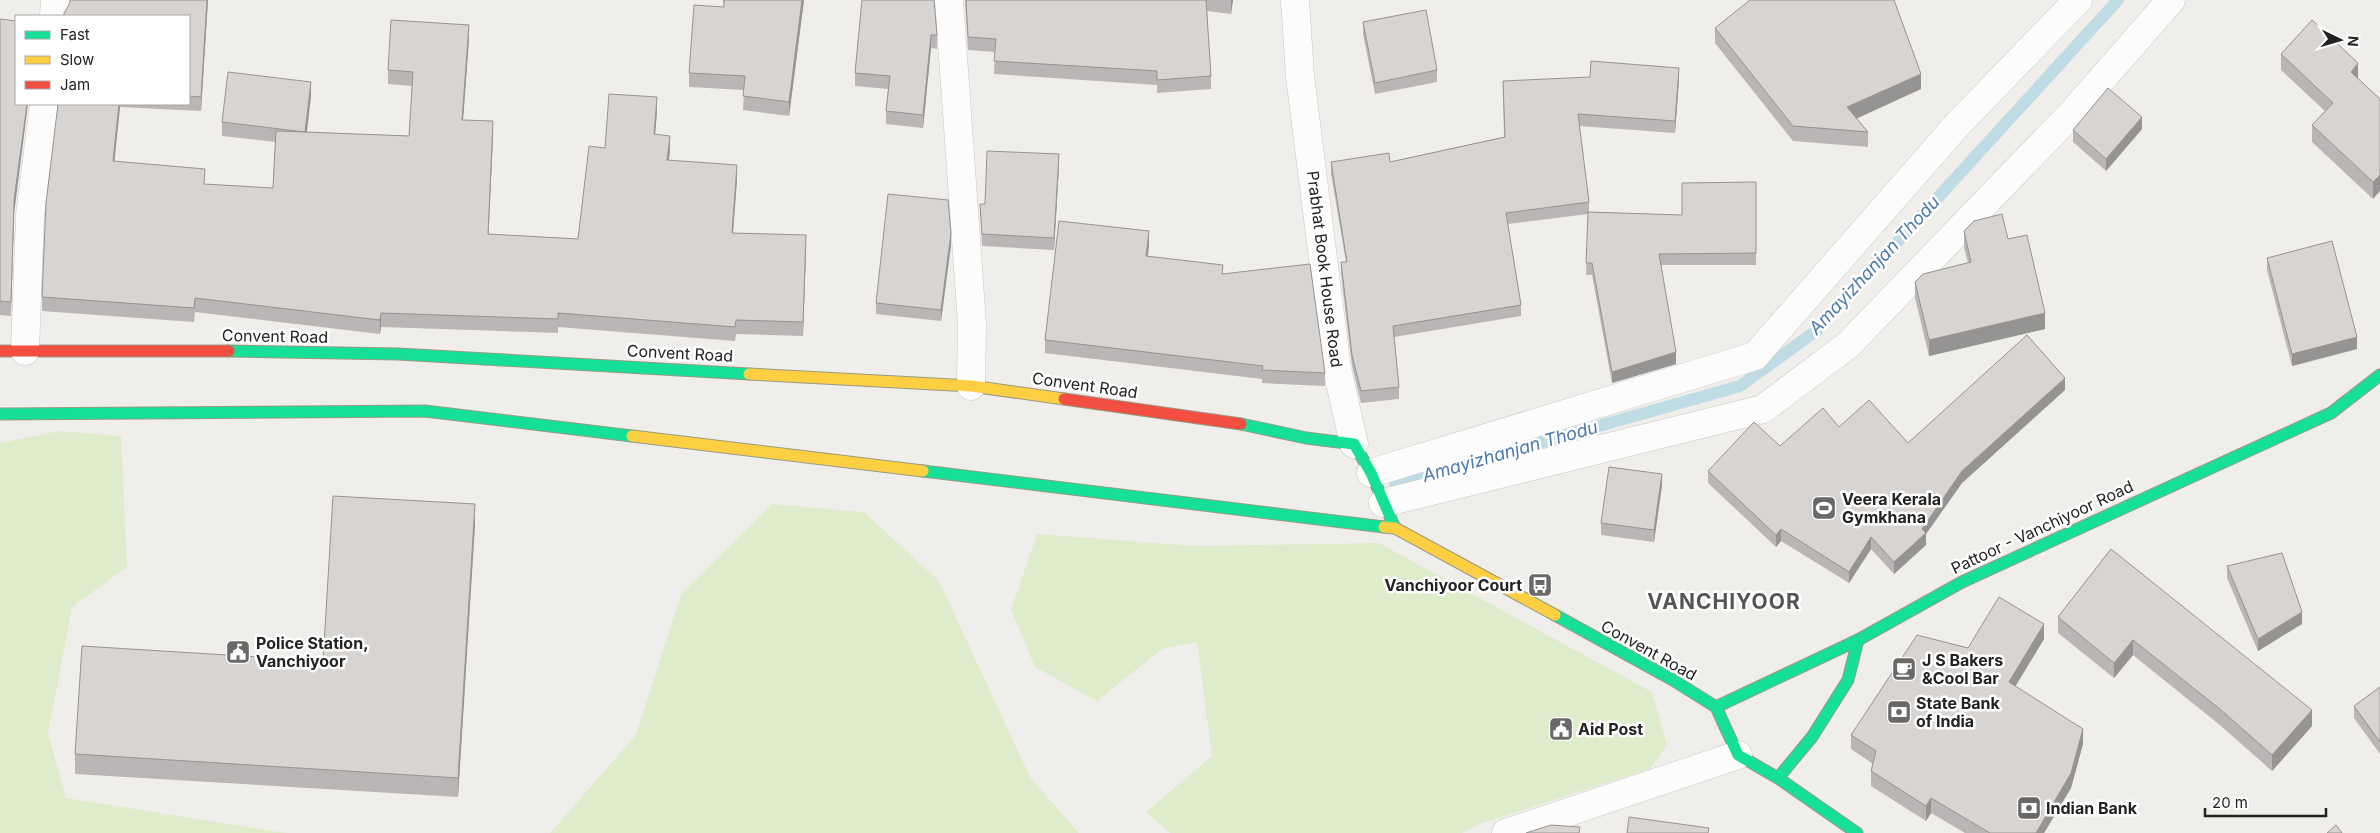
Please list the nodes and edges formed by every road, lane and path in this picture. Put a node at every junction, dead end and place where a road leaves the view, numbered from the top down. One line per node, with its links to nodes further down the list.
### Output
1 (55, 0): 6 (street)
2 (950, 0): 10 (street)
3 (1295, 0): 12 (street, Prabhat Book House Road)
4 (2078, 0): 13 (street)
5 (2171, 0): 14 (street)
6 (54, 15)
7 (44, 105): 8 (street)
8 (13, 351): 10 (main road, Convent Road)
9 (2380, 375): 16 (main road, Pattoor - Vanchiyoor Road)
10 (971, 386): 12 (main road, Convent Road)
11 (0, 414): 15 (main road)
12 (1354, 444): 13 (main road, Prabhat Book House Road)
13 (1371, 473): 14 (main road, Prabhat Book House Road)
14 (1383, 503): 15 (main road, Prabhat Book House Road)
15 (1395, 528): 17 (main road, Convent Road)
16 (1858, 640): 17 (main road, Pattoor - Vanchiyoor Road); 19 (main road)
17 (1716, 707): 18 (main road)
18 (1738, 755): 19 (main road); 20 (street)
19 (1778, 778): 21 (main road)
20 (1506, 833)
21 (1857, 833)

